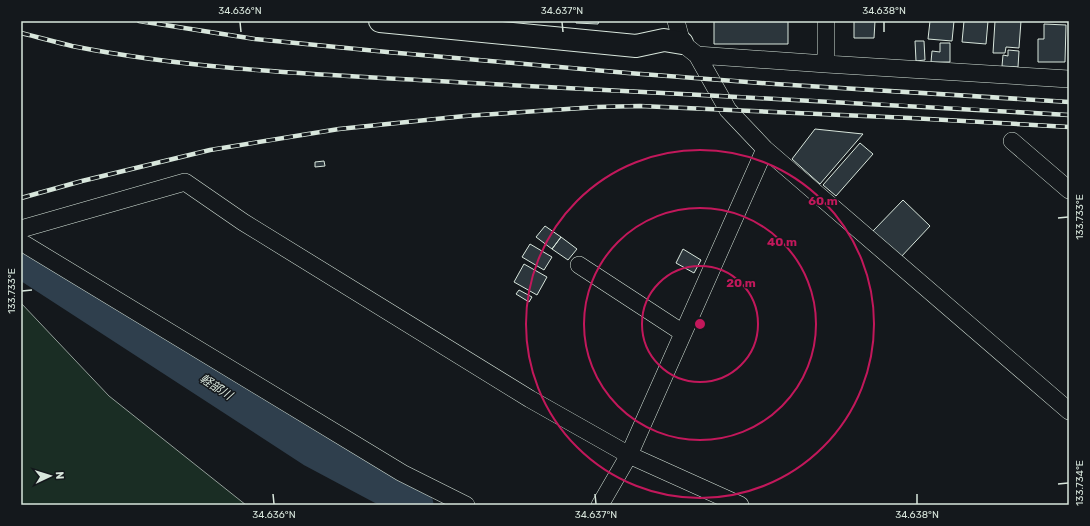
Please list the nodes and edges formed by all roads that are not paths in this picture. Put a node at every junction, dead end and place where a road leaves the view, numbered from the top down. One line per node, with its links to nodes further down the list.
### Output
1 (380, 21): 4 (street)
2 (676, 21): 4 (street)
3 (826, 21): 5 (street)
4 (690, 49): 5 (street); 8 (street)
5 (826, 64): 6 (street)
6 (1069, 79)
7 (1012, 141): 9 (street)
8 (765, 150): 13 (street); 14 (street)
9 (1069, 190)
10 (21, 229): 15 (street)
11 (21, 242): 16 (street)
12 (579, 265): 13 (street)
13 (683, 333): 15 (street)
14 (1069, 410)
15 (629, 456): 17 (street); 18 (street)
16 (466, 505)
17 (600, 505)
18 (740, 505)

